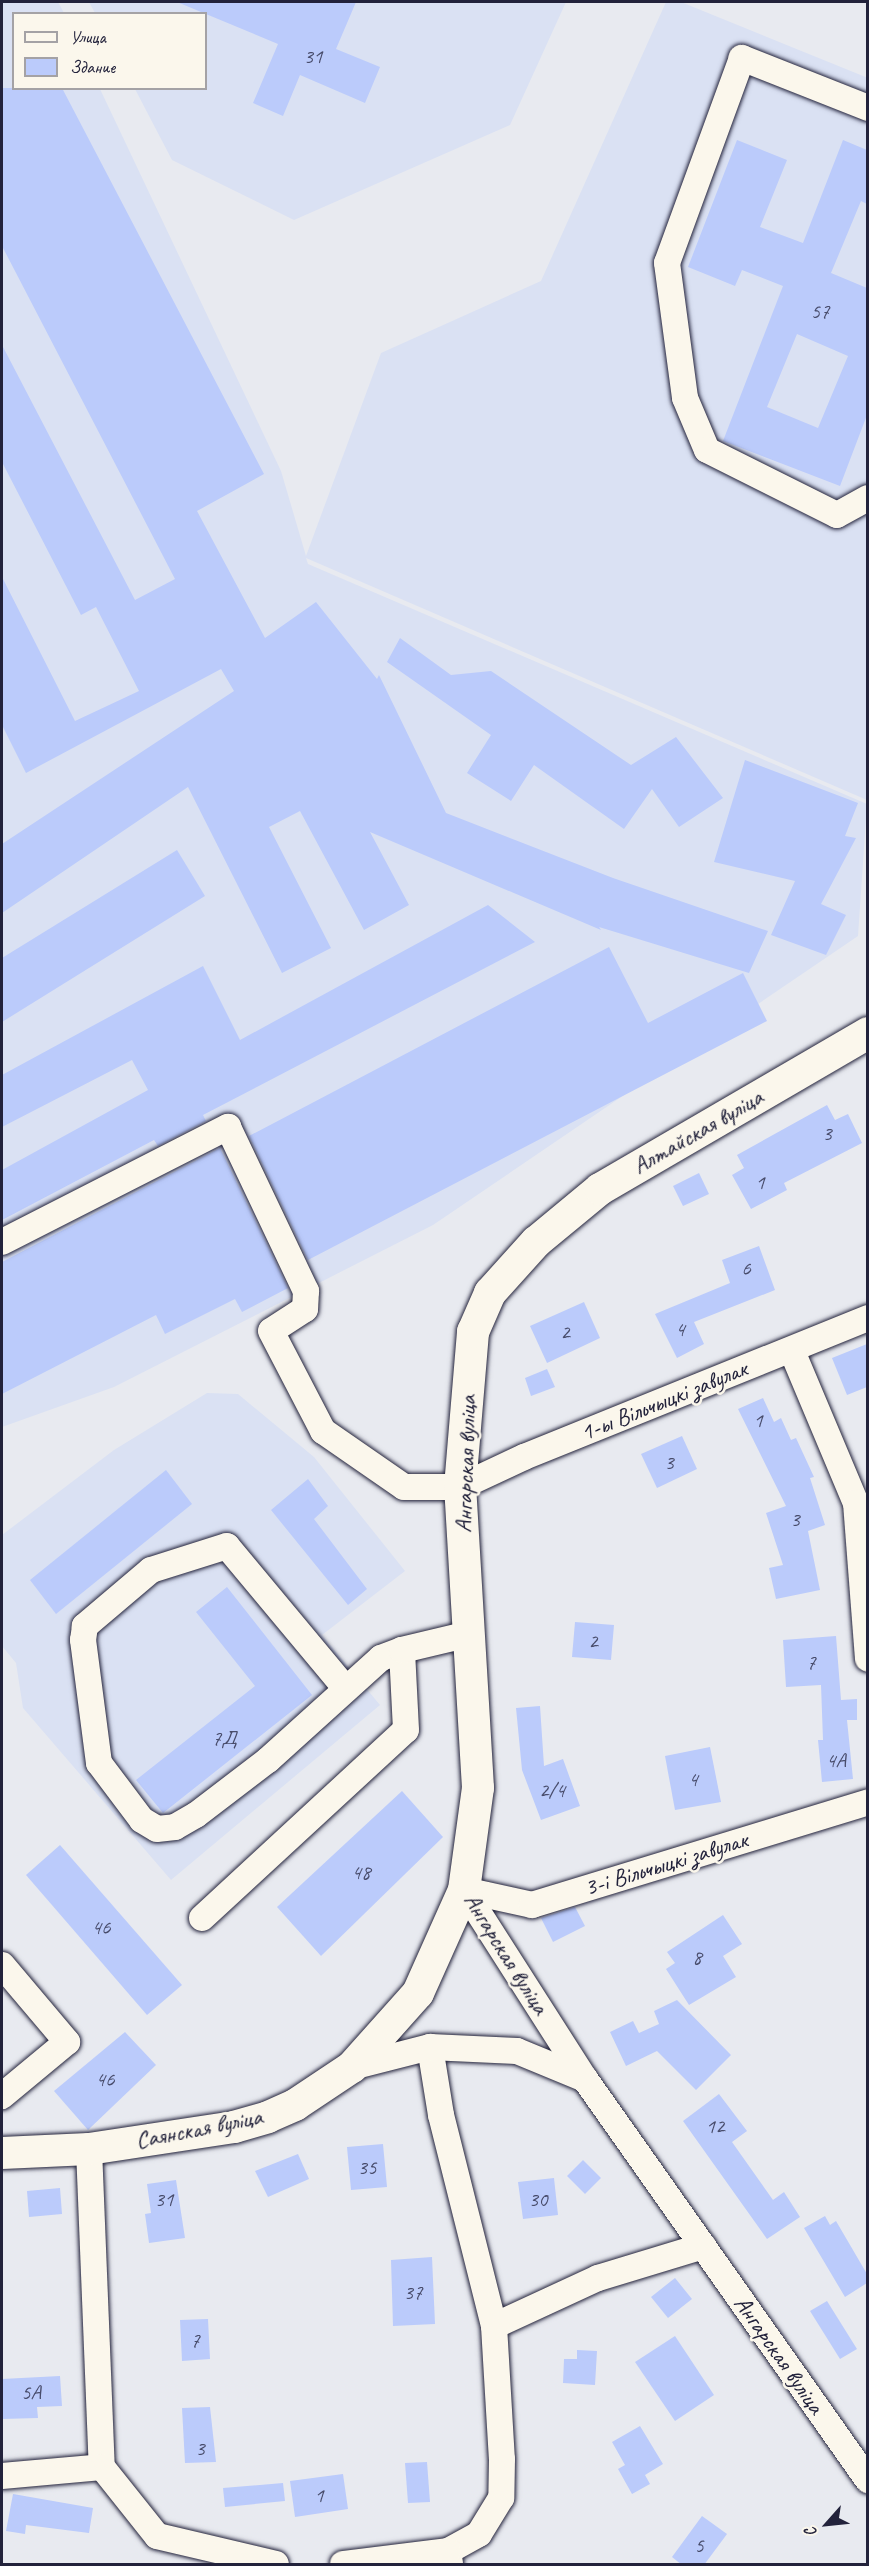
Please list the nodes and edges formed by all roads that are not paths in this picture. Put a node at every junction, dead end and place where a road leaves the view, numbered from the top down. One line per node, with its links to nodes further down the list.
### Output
1 (867, 108): 2 (street)
2 (867, 498)
3 (867, 1033): 5 (main road, Алтайская вуліца)
4 (2, 1242): 8 (street)
5 (536, 1242): 8 (main road, Ангарская вуліца)
6 (867, 1318): 7 (street, 1-ы Вільчыцкі завулак)
7 (792, 1351): 8 (street, 1-ы Вільчыцкі завулак); 9 (street)
8 (460, 1486): 10 (main road, Ангарская вуліца)
9 (862, 1504): 12 (street)
10 (469, 1634): 11 (street); 15 (main road, Ангарская вуліца)
11 (402, 1650): 13 (street); 16 (street)
12 (867, 1659)
13 (345, 1689): 13 (street)
14 (867, 1802): 15 (street, 3-і Вільчыцкі завулак)
15 (464, 1890): 19 (main road, Саянская вуліца); 20 (street, Ангарская вуліца)
16 (202, 1918)
17 (2, 1965): 21 (street)
18 (430, 2047): 19 (street); 20 (street); 25 (street)
19 (352, 2067): 22 (main road, Саянская вуліца)
20 (585, 2079): 24 (street, Ангарская вуліца)
21 (2, 2096)
22 (89, 2149): 23 (main road, Саянская вуліца); 26 (street)
23 (2, 2152)
24 (703, 2246): 25 (street); 28 (street, Ангарская вуліца)
25 (494, 2326): 29 (street)
26 (102, 2467): 27 (street); 31 (street)
27 (2, 2476)
28 (867, 2480)
29 (449, 2558): 30 (street)
30 (368, 2563): 32 (street)
31 (276, 2565)
32 (343, 2565)

